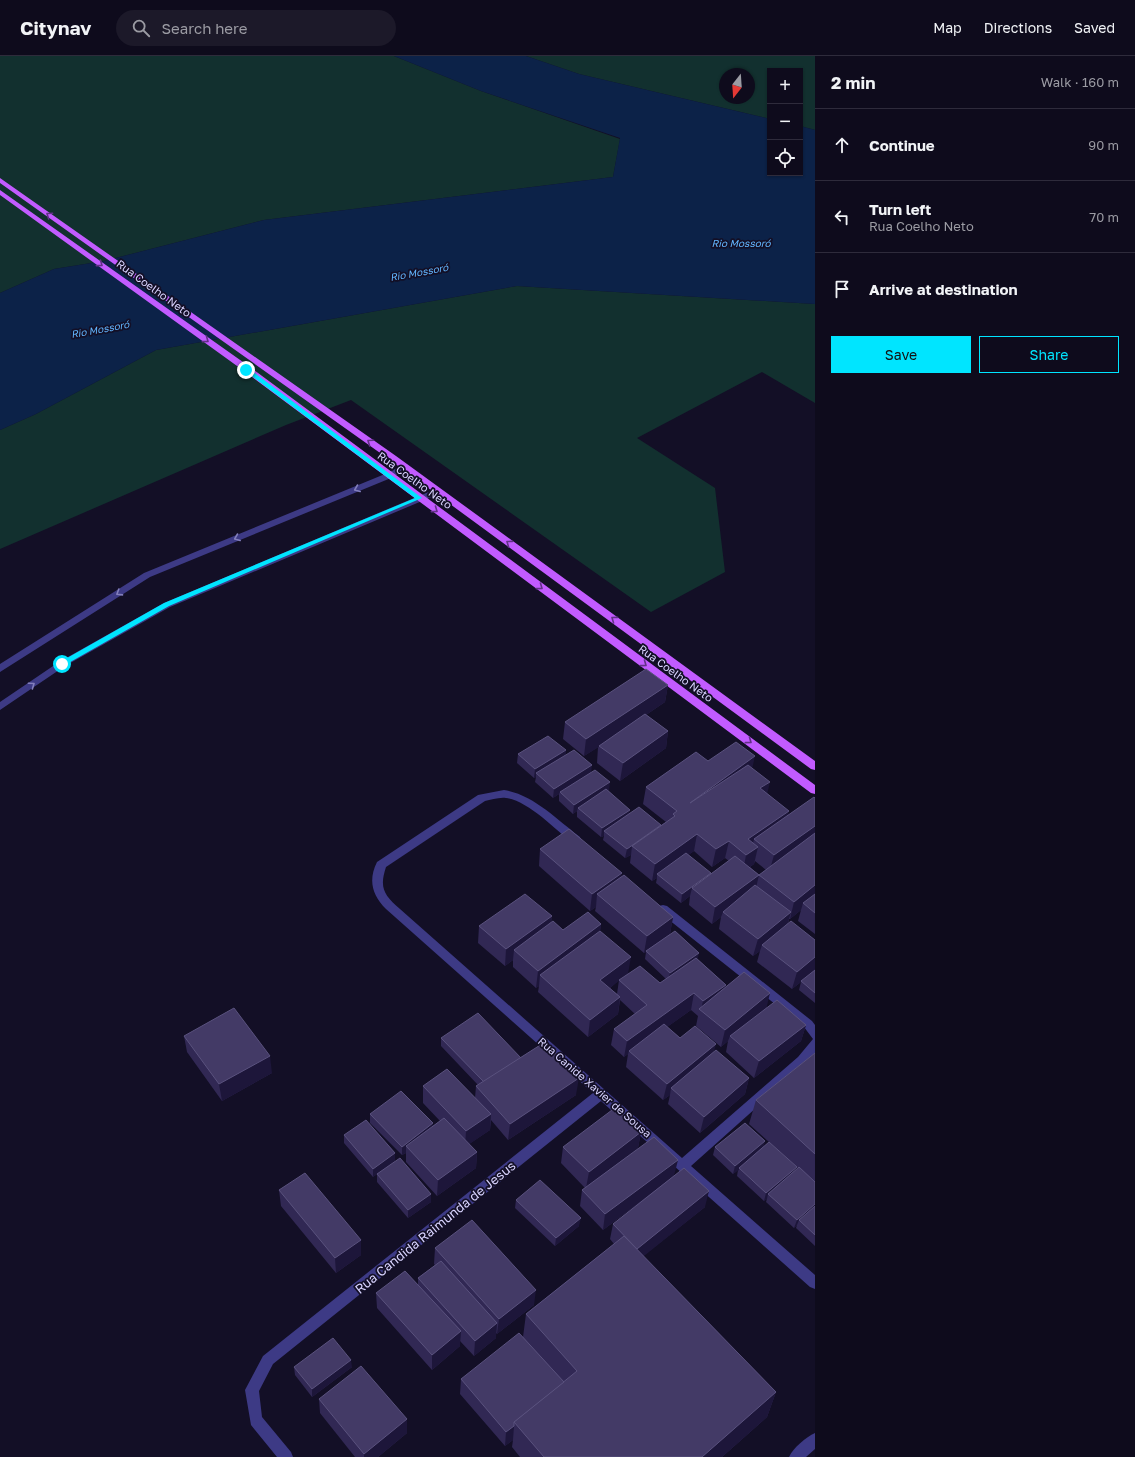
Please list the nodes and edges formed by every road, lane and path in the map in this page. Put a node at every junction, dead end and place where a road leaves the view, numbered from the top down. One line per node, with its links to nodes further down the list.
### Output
1 (0, 180): 3 (main road, Rua Coelho Neto, one-way to 1)
2 (0, 192): 4 (main road, Rua Coelho Neto, one-way to 4)
3 (405, 466): 4 (street); 5 (main road, Rua Coelho Neto)
4 (388, 476): 6 (main road, Rua Coelho Neto); 7 (street, one-way to 7)
5 (438, 491): 6 (street); 9 (main road, Rua Coelho Neto, one-way to 5)
6 (420, 498): 8 (street, one-way to 6); 10 (main road, Rua Coelho Neto, one-way to 10)
7 (0, 669)
8 (0, 707)
9 (815, 766)
10 (815, 790)
11 (586, 848): 15 (street, Rua Canide Xavier de Sousa)
12 (654, 902): 13 (street)
13 (815, 1035)
14 (815, 1043): 16 (street)
15 (602, 1093): 16 (street, Rua Canide Xavier de Sousa); 19 (street, Rua Candida Raimunda de Jesus)
16 (683, 1165): 17 (street, Rua Canide Xavier de Sousa)
17 (815, 1282)
18 (815, 1440): 20 (street)
19 (286, 1457)
20 (796, 1457)

